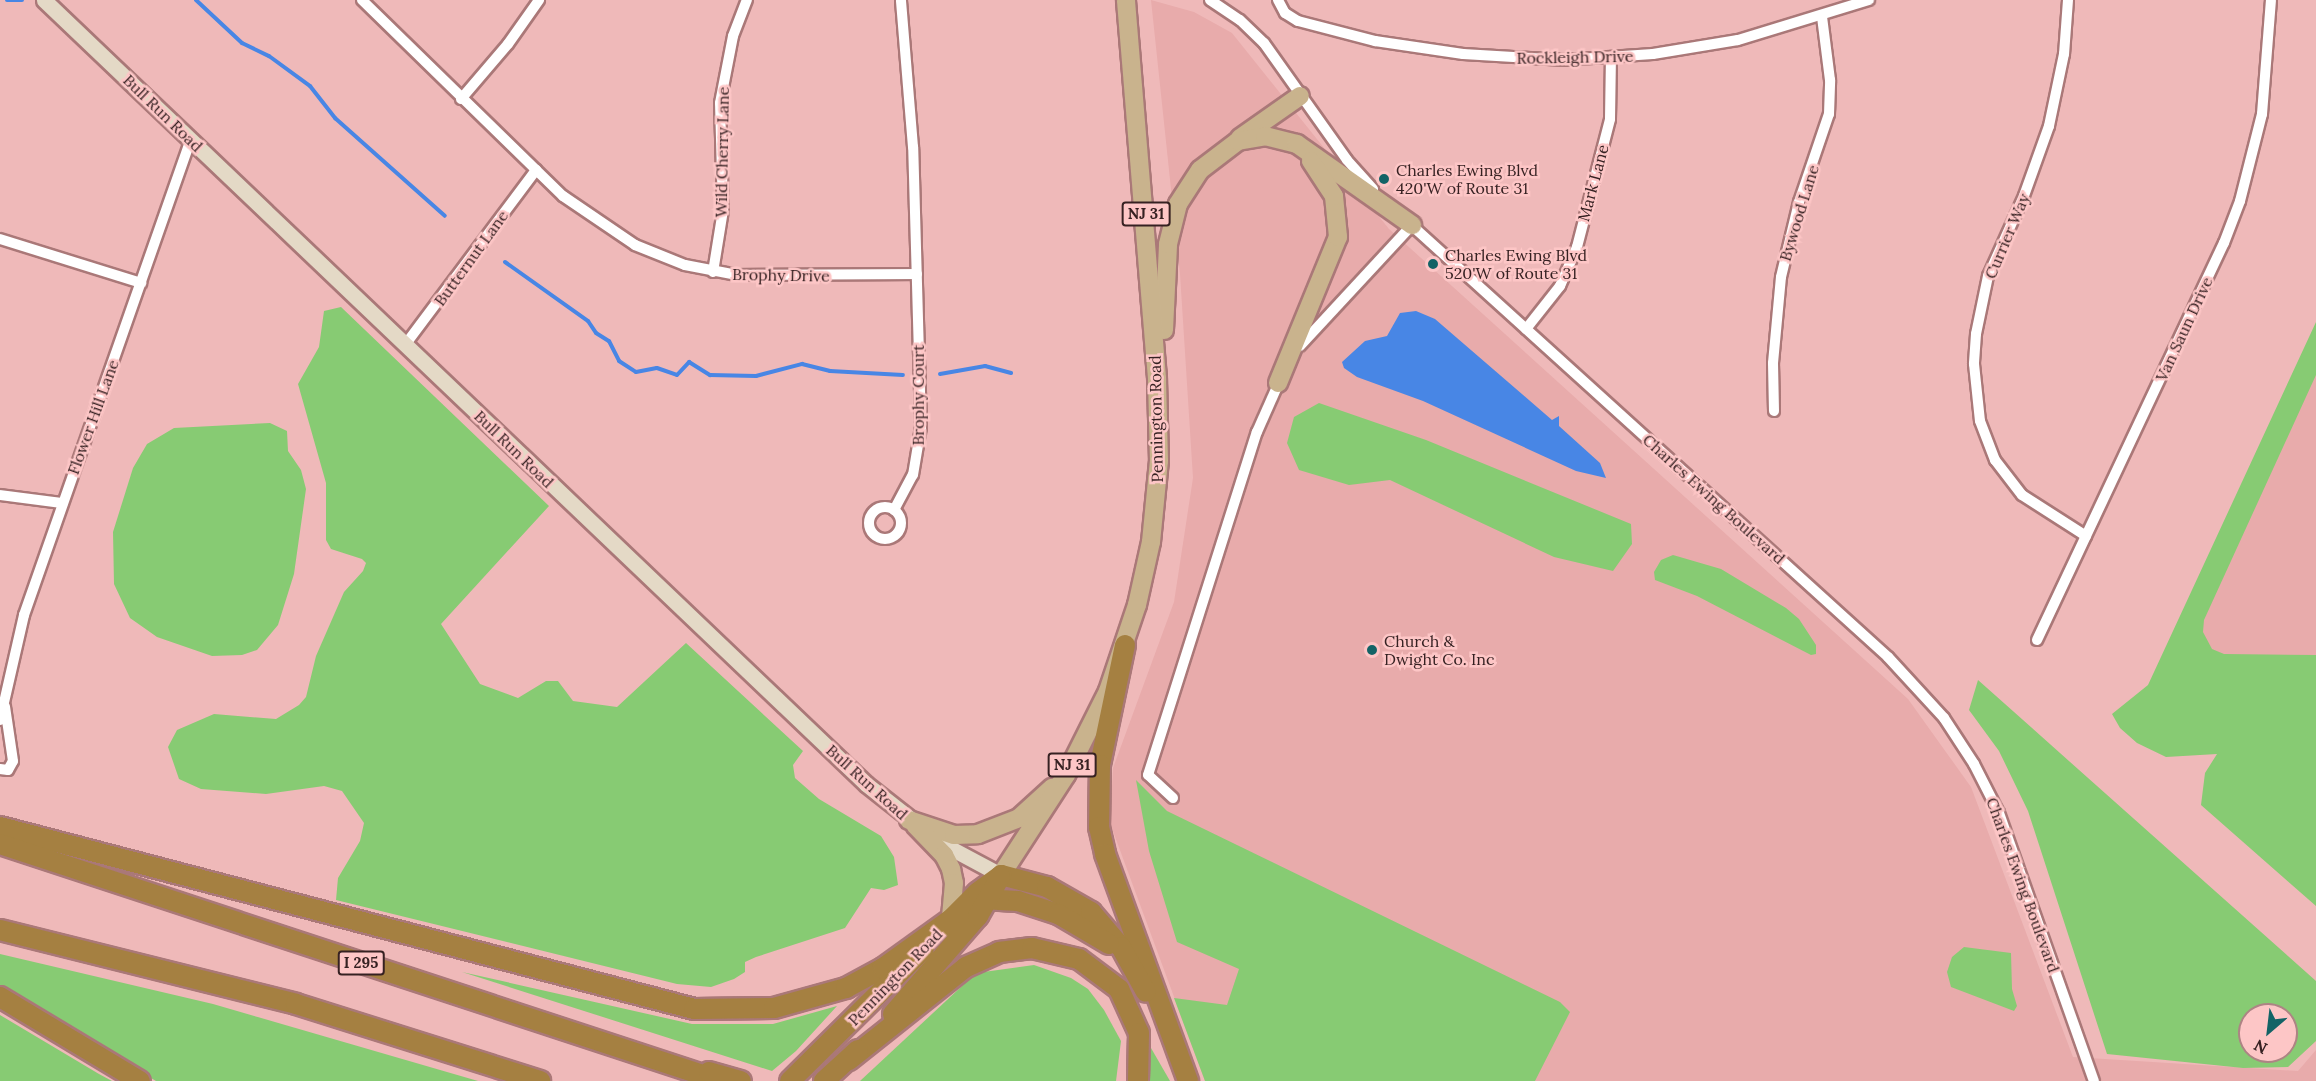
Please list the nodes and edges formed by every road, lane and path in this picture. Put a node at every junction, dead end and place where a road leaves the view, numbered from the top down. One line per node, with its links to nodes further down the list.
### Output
1 (44, 0): 17 (street, Bull Run Road)
2 (362, 0): 15 (street, Brophy Drive)
3 (539, 0): 15 (street)
4 (747, 0): 22 (street, Wild Cherry Lane)
5 (901, 0): 23 (street)
6 (1126, 0): 29 (main road, Pennington Road / NJ 31)
7 (1210, 0): 14 (street, Charles Ewing Boulevard)
8 (1869, 0): 12 (street, Rockleigh Drive)
9 (2068, 0): 33 (street, Currier Way)
10 (2271, 0): 33 (street, Van Saun Drive)
11 (1280, 4): 13 (street, Rockleigh Drive)
12 (1822, 17): 13 (street, Rockleigh Drive); 28 (street, Bywood Lane)
13 (1611, 58): 25 (street, Mark Lane)
14 (1300, 96): 18 (main road); 20 (street, Charles Ewing Boulevard)
15 (461, 99): 19 (street, Brophy Drive)
16 (1246, 138): 18 (main road); 20 (main road); 27 (main road)
17 (191, 139): 24 (street, Flower Hill Lane); 26 (street, Bull Run Road)
18 (1229, 146): 29 (main road)
19 (536, 170): 22 (street, Brophy Drive); 26 (street, Butternut Lane)
20 (1412, 225): 25 (street, Charles Ewing Boulevard); 27 (street)
21 (0, 239): 24 (street)
22 (713, 272): 23 (street, Brophy Drive)
23 (917, 274): 32 (street, Brophy Court)
24 (141, 283): 31 (street, Flower Hill Lane)
25 (1526, 329): 61 (street, Charles Ewing Boulevard)
26 (405, 345): 41 (street, Bull Run Road)
27 (1278, 383): 40 (street)
28 (1774, 411)
29 (1160, 428): 35 (main road, Pennington Road / NJ 31)
30 (0, 495): 31 (street)
31 (62, 503): 36 (street, Flower Hill Lane)
32 (894, 510)
33 (2086, 536): 34 (street, Van Saun Drive)
34 (2037, 640)
35 (1125, 645): 39 (main road, Pennington Road / NJ 31); 60 (highway)
36 (4, 698): 37 (street, Flower Hill Lane); 38 (street, Flower Hill Lane)
37 (0, 720)
38 (0, 769)
39 (1066, 774): 41 (main road); 44 (main road, Pennington Road / NJ 31)
40 (1173, 798)
41 (909, 820): 44 (street, Bull Run Road); 47 (main road)
42 (0, 827): 47 (highway)
43 (0, 844): 51 (highway, I 295)
44 (1001, 875): 45 (highway, Pennington Road / NJ 31); 46 (highway, Pennington Road / NJ 31); 49 (highway)
45 (992, 897): 46 (highway); 49 (highway); 52 (highway, Pennington Road / NJ 31)
46 (966, 903): 47 (highway, Pennington Road / NJ 31)
47 (951, 919): 57 (highway, Pennington Road / NJ 31)
48 (0, 930): 54 (highway)
49 (1132, 967): 60 (highway)
50 (0, 997): 53 (highway)
51 (633, 1052): 55 (highway, I 295); 56 (highway)
52 (849, 1059): 58 (highway, Pennington Road / NJ 31); 59 (highway)
53 (140, 1081)
54 (540, 1081)
55 (721, 1081)
56 (741, 1081)
57 (790, 1081)
58 (824, 1081)
59 (1138, 1081)
60 (1188, 1081)
61 (2094, 1081)

